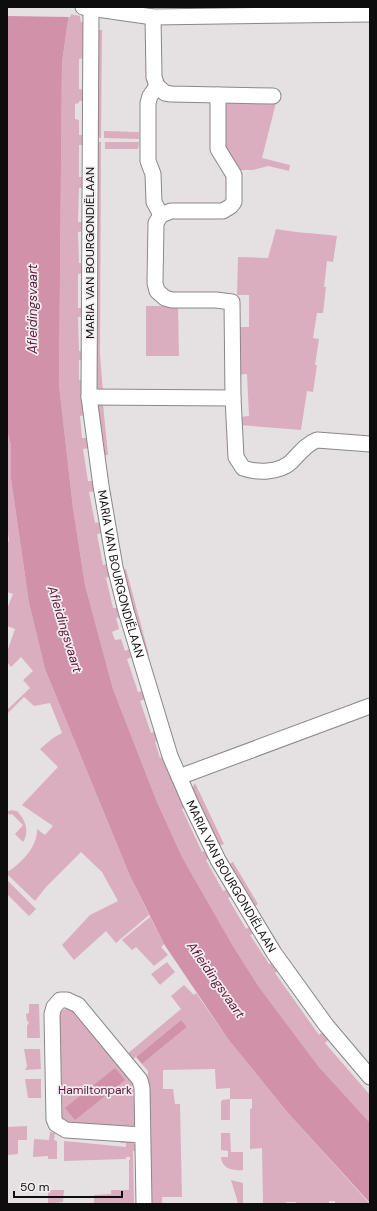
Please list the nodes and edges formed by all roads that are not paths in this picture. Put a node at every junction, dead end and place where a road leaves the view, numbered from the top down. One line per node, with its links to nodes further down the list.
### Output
1 (87, 7): 3 (street); 8 (street, MARIA VAN BOURGONDIËLAAN)
2 (370, 14): 3 (street)
3 (153, 17): 4 (street)
4 (157, 86): 5 (street); 7 (street)
5 (218, 95): 6 (street); 7 (street)
6 (273, 96)
7 (161, 215): 9 (street)
8 (89, 397): 9 (street); 12 (street, MARIA VAN BOURGONDIËLAAN)
9 (233, 398): 10 (street)
10 (370, 444)
11 (370, 706): 12 (street)
12 (180, 777): 13 (street, MARIA VAN BOURGONDIËLAAN)
13 (370, 1077)
14 (142, 1135): 14 (street); 15 (street)
15 (144, 1204)

